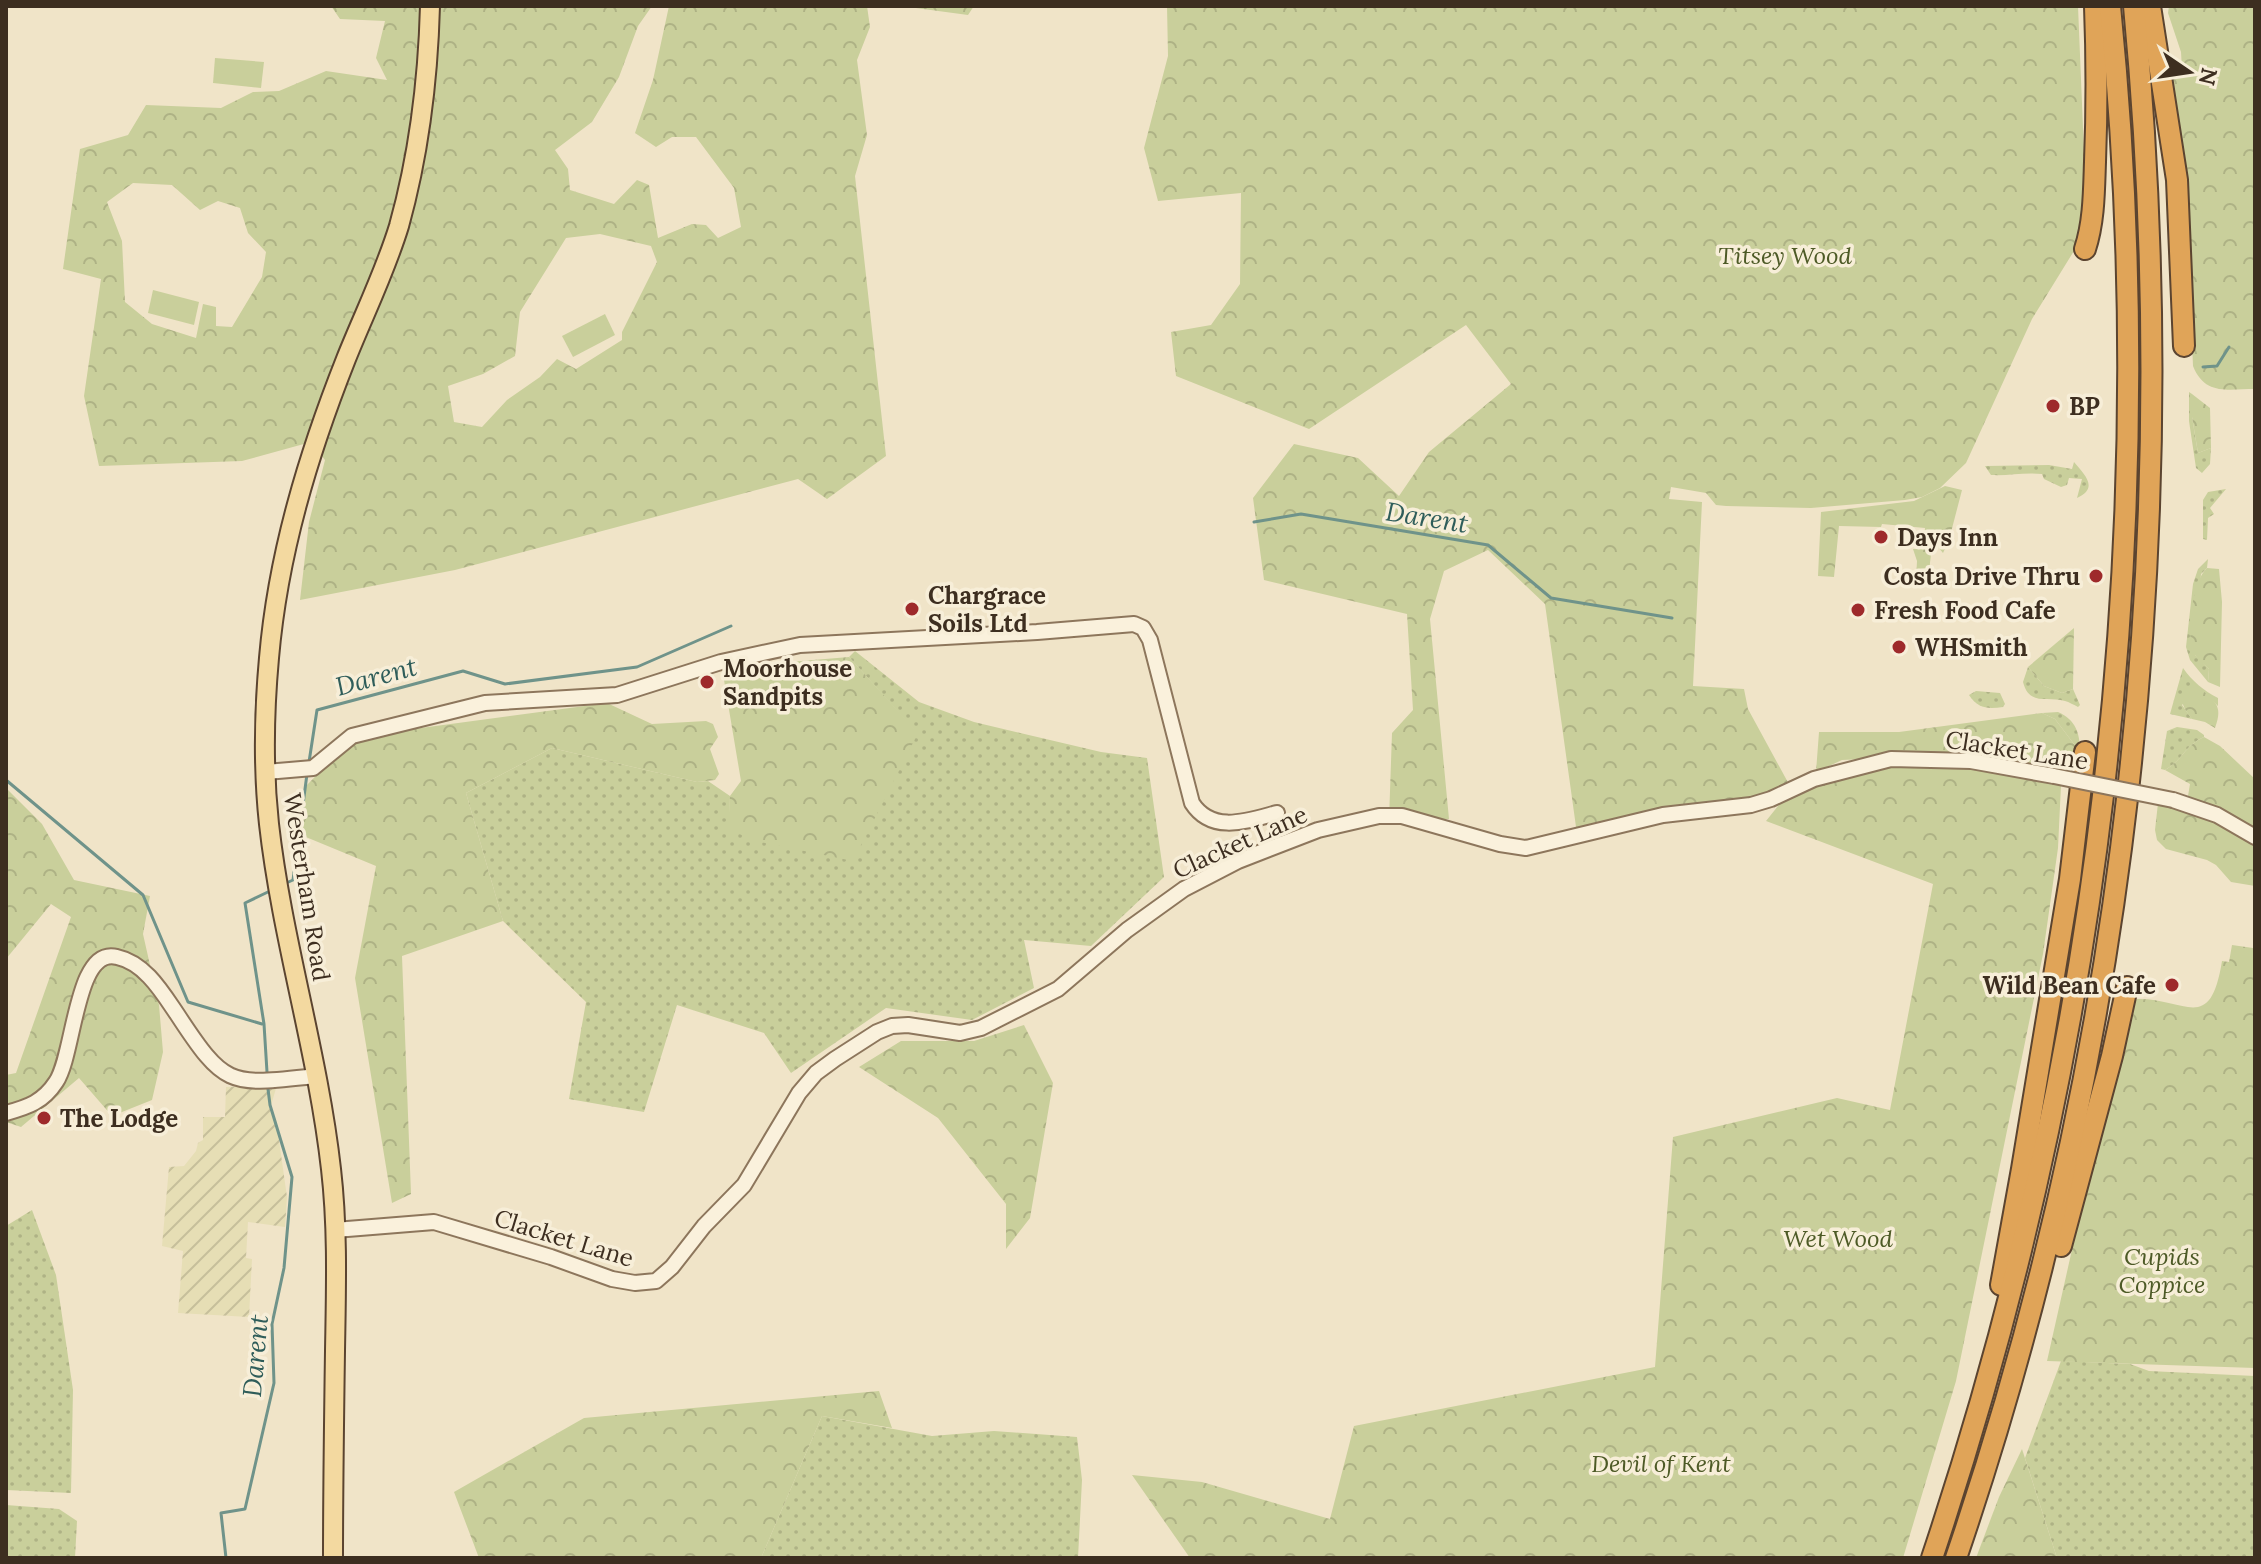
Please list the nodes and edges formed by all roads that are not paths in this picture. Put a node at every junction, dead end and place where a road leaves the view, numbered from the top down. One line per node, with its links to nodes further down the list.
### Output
1 (430, 6): 9 (main road, Westerham Road)
2 (2095, 6): 6 (highway)
3 (2110, 6): 16 (highway)
4 (2134, 6): 19 (highway)
5 (2150, 6): 7 (highway)
6 (2085, 249)
7 (2184, 346)
8 (2085, 752): 16 (highway)
9 (266, 772): 10 (street); 13 (main road, Westerham Road)
10 (1277, 813)
11 (2255, 837): 15 (street, Clacket Lane, bridge)
12 (2127, 987): 19 (highway)
13 (316, 1076): 14 (street); 15 (main road, Westerham Road)
14 (6, 1113)
15 (335, 1230): 17 (main road, Westerham Road)
16 (1982, 1399): 18 (highway)
17 (333, 1558)
18 (1932, 1558)
19 (1958, 1558)

